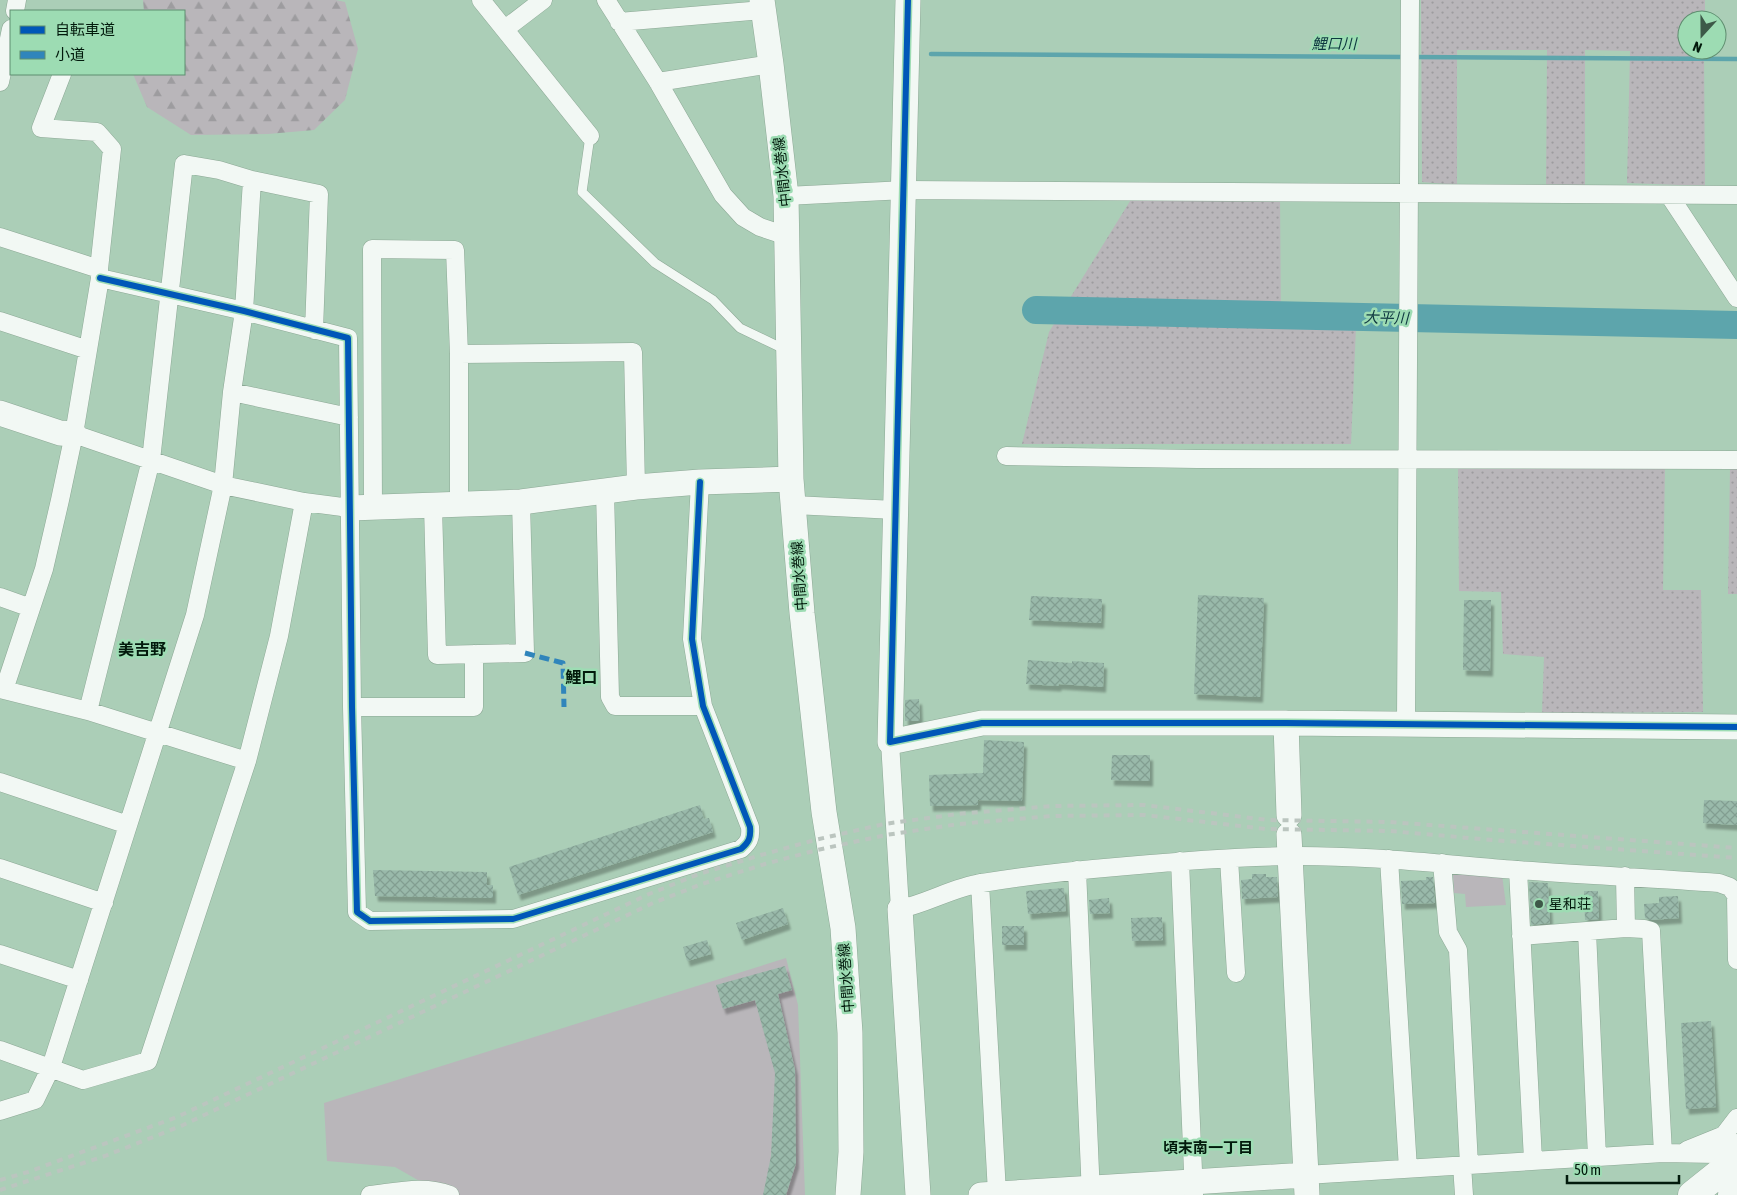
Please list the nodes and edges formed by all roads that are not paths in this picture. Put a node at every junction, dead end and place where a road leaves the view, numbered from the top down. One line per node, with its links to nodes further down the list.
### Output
1 (481, 0): 8 (street)
2 (543, 0): 8 (street)
3 (606, 0): 7 (street)
4 (908, 0): 16 (street)
5 (1410, 0): 17 (street)
6 (763, 5): 7 (street); 10 (street, 中間水巻線)
7 (619, 22): 13 (street)
8 (505, 29): 14 (street)
9 (10, 34): 12 (street)
10 (771, 64): 13 (street); 19 (street, 中間水巻線)
11 (62, 75): 23 (street)
12 (0, 82)
13 (658, 82): 21 (street)
14 (590, 136): 30 (lane)
15 (252, 180): 24 (street); 26 (street); 28 (street)
16 (905, 190): 17 (street); 19 (street); 51 (street)
17 (1409, 192): 18 (street); 37 (street)
18 (1668, 195): 20 (street); 25 (street)
19 (786, 196): 21 (street, 中間水巻線)
20 (1737, 196)
21 (788, 236): 30 (street, 中間水巻線)
22 (0, 237): 23 (street)
23 (99, 274): 24 (street); 29 (street)
24 (169, 294): 26 (street); 38 (street)
25 (1737, 298)
26 (244, 311): 28 (street); 32 (street)
27 (0, 321): 29 (street)
28 (314, 330): 34 (street)
29 (88, 350): 35 (street)
30 (788, 351): 40 (street, 中間水巻線)
31 (459, 354): 43 (street); 47 (street); 50 (street)
32 (232, 392): 34 (street); 42 (street)
33 (0, 414): 35 (street)
34 (348, 417): 50 (street)
35 (74, 434): 38 (street); 53 (street)
36 (1006, 456): 37 (street)
37 (1407, 459): 39 (street); 60 (street)
38 (151, 460): 42 (street); 58 (street)
39 (1737, 460)
40 (791, 479): 41 (street); 48 (street, 中間水巻線)
41 (700, 482): 43 (street); 56 (street)
42 (223, 485): 45 (street); 62 (street)
43 (636, 487): 44 (street)
44 (605, 491): 46 (street); 56 (street)
45 (304, 502): 50 (street); 64 (street)
46 (521, 502): 47 (street); 54 (street)
47 (459, 505): 49 (street)
48 (794, 505): 51 (street); 92 (street, 中間水巻線)
49 (433, 506): 50 (street); 54 (street)
50 (362, 507): 57 (street)
51 (895, 510): 63 (street)
52 (0, 597): 53 (street)
53 (32, 608): 55 (street)
54 (474, 654): 57 (street)
55 (2, 690): 58 (street)
56 (703, 706): 57 (street)
57 (352, 707)
58 (88, 711): 62 (street)
59 (1286, 723): 60 (street); 63 (street); 67 (street)
60 (1406, 724): 61 (street)
61 (1737, 727)
62 (158, 734): 64 (street); 66 (street)
63 (890, 742): 78 (street)
64 (247, 761): 88 (street)
65 (0, 782): 66 (street)
66 (128, 825): 77 (street)
67 (1289, 835): 68 (street); 69 (street); 100 (street)
68 (1229, 859): 70 (street); 85 (street)
69 (1388, 859): 71 (street); 99 (street)
70 (1180, 861): 73 (street); 101 (street)
71 (1442, 864): 74 (street); 98 (street)
72 (0, 868): 77 (street)
73 (1077, 870): 76 (street); 102 (street)
74 (1518, 870): 75 (street); 81 (street)
75 (1625, 876): 79 (street); 82 (street)
76 (980, 883): 78 (street); 104 (street)
77 (104, 902): 86 (street)
78 (900, 909): 109 (street)
79 (1626, 928): 80 (street); 94 (street)
80 (1587, 931): 81 (street); 95 (street)
81 (1521, 936): 97 (street)
82 (1737, 950): 84 (street)
83 (0, 954): 86 (street)
84 (1737, 960)
85 (1236, 973)
86 (79, 980): 88 (street)
87 (0, 1050): 88 (street)
88 (51, 1067): 89 (street)
89 (0, 1111)
90 (1737, 1118): 93 (street)
91 (1737, 1143): 93 (street)
92 (851, 1152): 107 (street, 中間水巻線); 108 (street, 中間水巻線)
93 (1682, 1152): 94 (street)
94 (1663, 1153): 95 (street)
95 (1597, 1157): 97 (street)
96 (1737, 1159): 111 (highway)
97 (1533, 1160): 98 (street)
98 (1466, 1165): 99 (street); 110 (street)
99 (1408, 1169): 100 (street)
100 (1306, 1185): 101 (street)
101 (1194, 1189): 102 (street)
102 (1091, 1191): 104 (street)
103 (1737, 1192): 112 (highway)
104 (989, 1194)
105 (370, 1195): 106 (street)
106 (450, 1195)
107 (848, 1195)
108 (859, 1195)
109 (918, 1195)
110 (1464, 1195)
111 (1692, 1195)
112 (1732, 1195)

